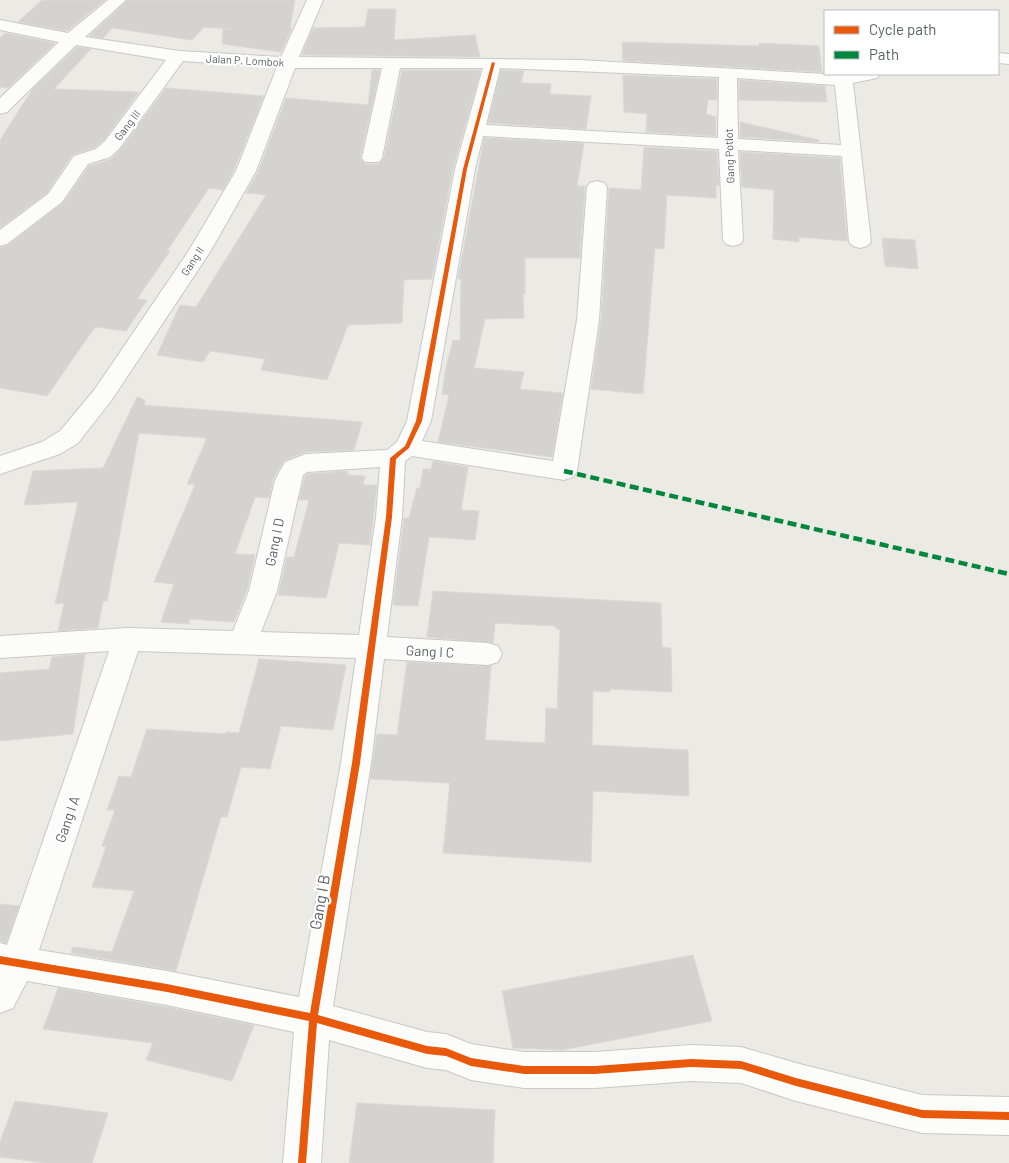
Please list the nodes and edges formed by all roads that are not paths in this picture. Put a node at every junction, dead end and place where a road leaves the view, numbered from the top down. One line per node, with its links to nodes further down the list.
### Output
1 (118, 0): 4 (street)
2 (315, 0): 6 (street, Gang II)
3 (0, 25): 4 (street, Jalan P. Lombok)
4 (73, 38): 5 (street, Jalan P. Lombok); 12 (street)
5 (178, 56): 6 (street, Jalan P. Lombok); 18 (street, Gang III)
6 (288, 62): 7 (street, Jalan P. Lombok); 24 (street, Gang II)
7 (392, 62): 8 (street, Jalan P. Lombok); 16 (street)
8 (493, 63): 9 (street, Jalan P. Lombok); 13 (street)
9 (728, 73): 11 (street, Jalan P. Lombok); 14 (street, Gang Potlot)
10 (866, 75): 11 (street, Jalan P. Lombok)
11 (844, 80): 15 (street)
12 (0, 108)
13 (476, 130): 14 (street); 22 (street)
14 (728, 144): 15 (street); 19 (street, Gang Potlot)
15 (850, 151): 20 (street)
16 (372, 158)
17 (597, 187): 22 (street, Gang I D)
18 (0, 240)
19 (733, 240)
20 (860, 242)
21 (0, 447): 23 (street)
22 (400, 452): 26 (street, Gang I D); 28 (street, Gang I B)
23 (0, 454)
24 (0, 465)
25 (128, 639): 26 (street, Gang I C); 27 (street, Gang I C); 30 (street, Gang I A)
26 (242, 642): 28 (street, Gang I C)
27 (0, 647)
28 (372, 647): 29 (street, Gang I C); 32 (street, Gang I B)
29 (488, 654)
30 (9, 961): 31 (street, Gang I A); 32 (street)
31 (0, 996)
32 (313, 1018): 33 (street); 34 (street, Gang I B)
33 (1009, 1116)
34 (302, 1163)

